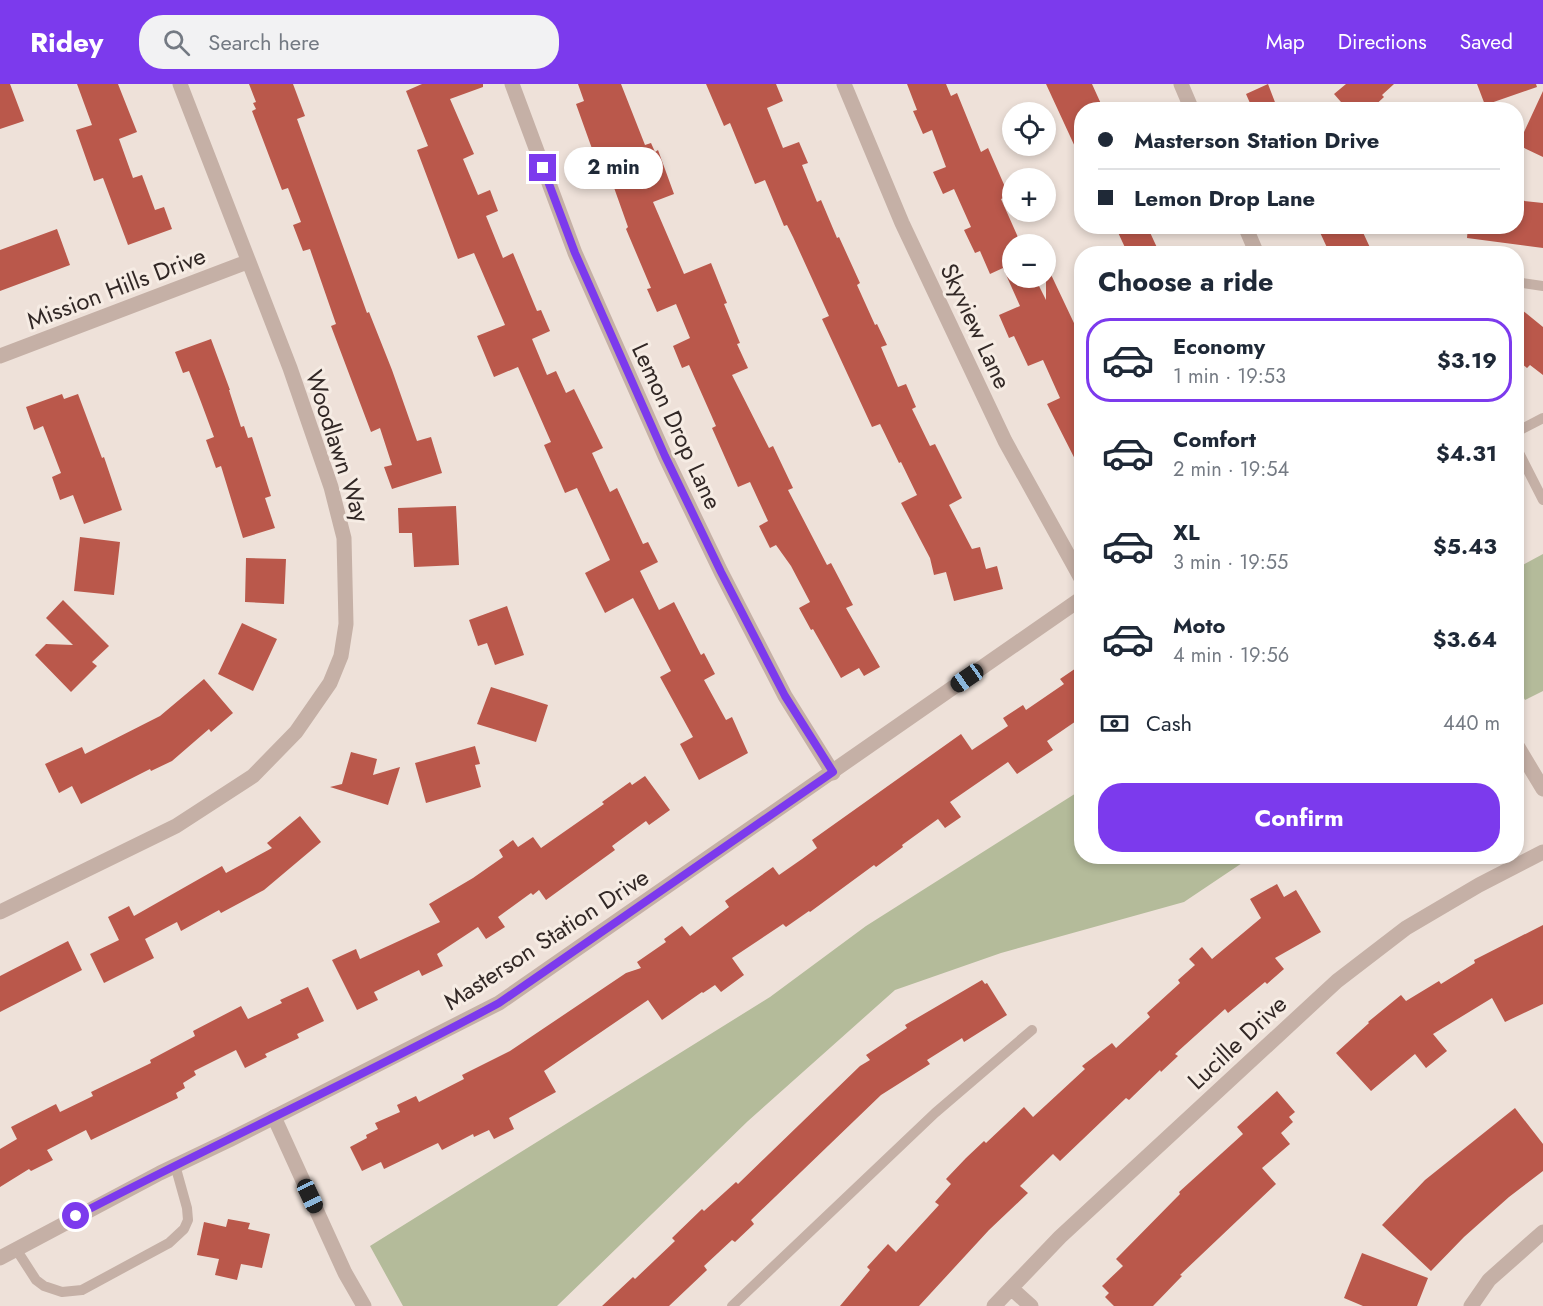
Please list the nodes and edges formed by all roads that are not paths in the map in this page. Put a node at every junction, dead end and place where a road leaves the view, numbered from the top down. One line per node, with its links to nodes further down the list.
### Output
1 (180, 84): 6 (street, Woodlawn Way)
2 (512, 84): 17 (street, Lemon Drop Lane)
3 (844, 84): 14 (street, Skyview Lane)
4 (1181, 84): 5 (street)
5 (1189, 102)
6 (247, 262): 9 (street, Mission Hills Drive); 22 (street, Woodlawn Way)
7 (1524, 283): 8 (lane)
8 (1543, 286)
9 (0, 356)
10 (1543, 418): 11 (lane)
11 (1524, 428)
12 (1524, 463): 13 (lane)
13 (1543, 500)
14 (1074, 565)
15 (1074, 604): 17 (street, Masterson Station Drive)
16 (1524, 757): 18 (street)
17 (833, 772): 24 (street, Masterson Station Drive)
18 (1543, 789)
19 (1543, 852): 20 (street, Lucille Drive)
20 (1524, 862)
21 (1520, 864): 29 (street, Lucille Drive)
22 (0, 912)
23 (1032, 1030): 31 (lane)
24 (274, 1117): 25 (street, Masterson Station Drive); 30 (street)
25 (175, 1165): 27 (street, Masterson Station Drive); 27 (lane)
26 (1543, 1232): 34 (street)
27 (16, 1249): 28 (street, Masterson Station Drive)
28 (0, 1258)
29 (1011, 1288): 32 (street, Lucille Drive); 33 (street)
30 (361, 1305)
31 (732, 1306)
32 (994, 1306)
33 (1031, 1306)
34 (1471, 1306)

